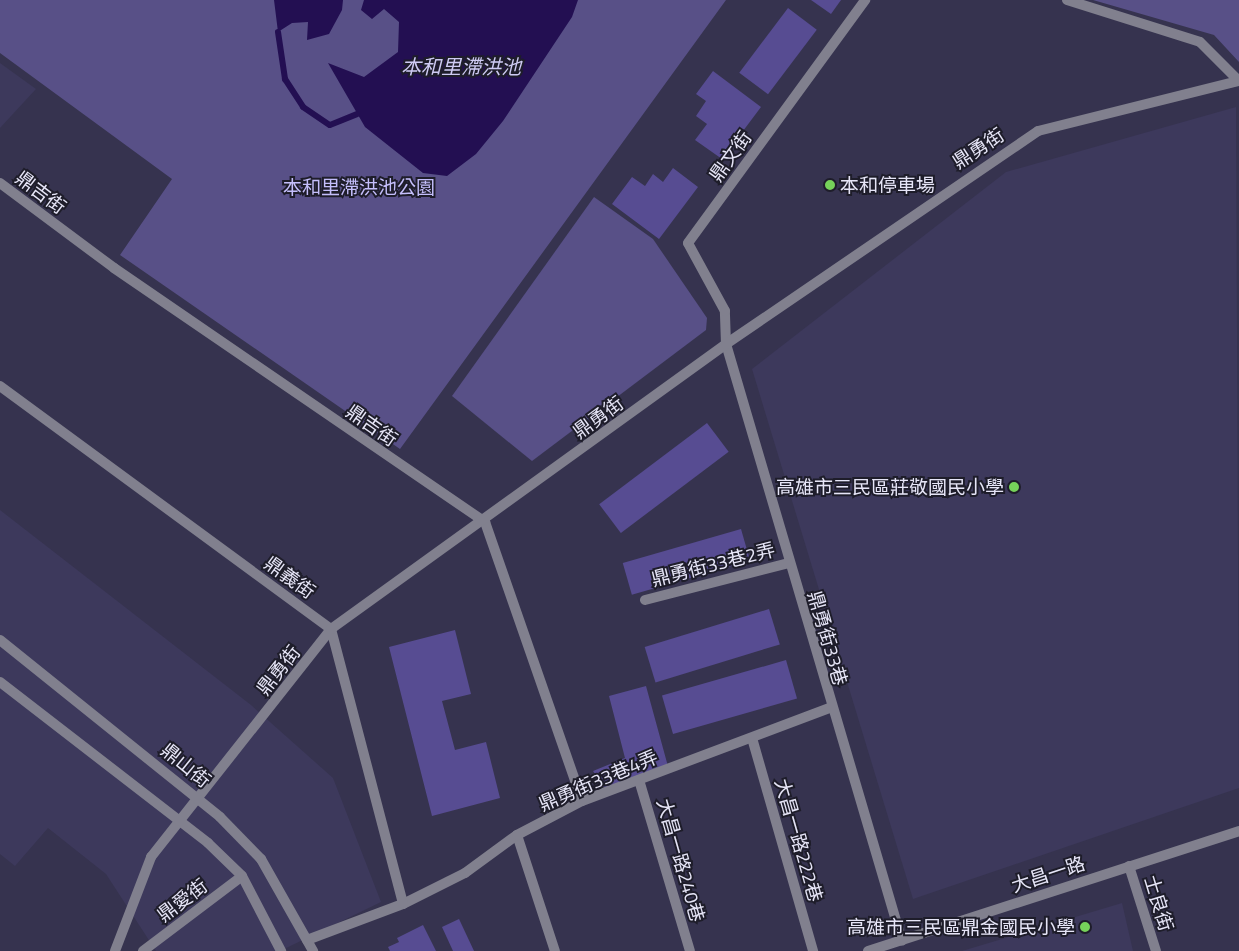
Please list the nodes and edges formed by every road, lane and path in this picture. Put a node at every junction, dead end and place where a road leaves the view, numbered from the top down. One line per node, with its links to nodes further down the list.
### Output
1 (865, 0): 5 (street, 鼎文街)
2 (1067, 0): 3 (street)
3 (1239, 81): 5 (street, 鼎勇街)
4 (0, 183): 7 (street, 鼎吉街)
5 (726, 344): 7 (street, 鼎勇街); 8 (street, 鼎勇街33巷)
6 (0, 386): 10 (street, 鼎義街)
7 (485, 522): 10 (street, 鼎勇街); 17 (street)
8 (789, 562): 9 (street, 鼎勇街33巷2弄); 13 (street, 鼎勇街33巷)
9 (645, 600)
10 (331, 629): 16 (street, 鼎勇街); 23 (street)
11 (0, 640): 16 (street, 鼎山街)
12 (0, 682): 18 (street)
13 (830, 708): 14 (street, 鼎勇街33巷4弄); 25 (street, 鼎勇街33巷)
14 (752, 738): 15 (street, 鼎勇街33巷4弄); 32 (street, 大昌一路222巷)
15 (639, 780): 17 (street, 鼎勇街33巷4弄); 31 (street, 大昌一路240巷)
16 (200, 800): 18 (street, 鼎勇街); 24 (street, 鼎山街)
17 (582, 801): 20 (street, 鼎勇街33巷4弄)
18 (181, 821): 22 (street); 26 (street, 鼎勇街)
19 (1239, 831): 21 (street, 大昌一路)
20 (517, 835): 23 (street, 鼎勇街33巷4弄); 30 (street)
21 (1129, 866): 25 (street, 大昌一路); 34 (street, 士良街)
22 (242, 876): 27 (street, 鼎愛街); 28 (street)
23 (403, 904): 24 (street, 鼎勇街33巷4弄)
24 (307, 940): 29 (street, 鼎山街)
25 (902, 941): 33 (street, 大昌一路)
26 (115, 951)
27 (143, 951)
28 (281, 951)
29 (313, 951)
30 (555, 951)
31 (690, 951)
32 (813, 951)
33 (868, 951)
34 (1156, 951)

